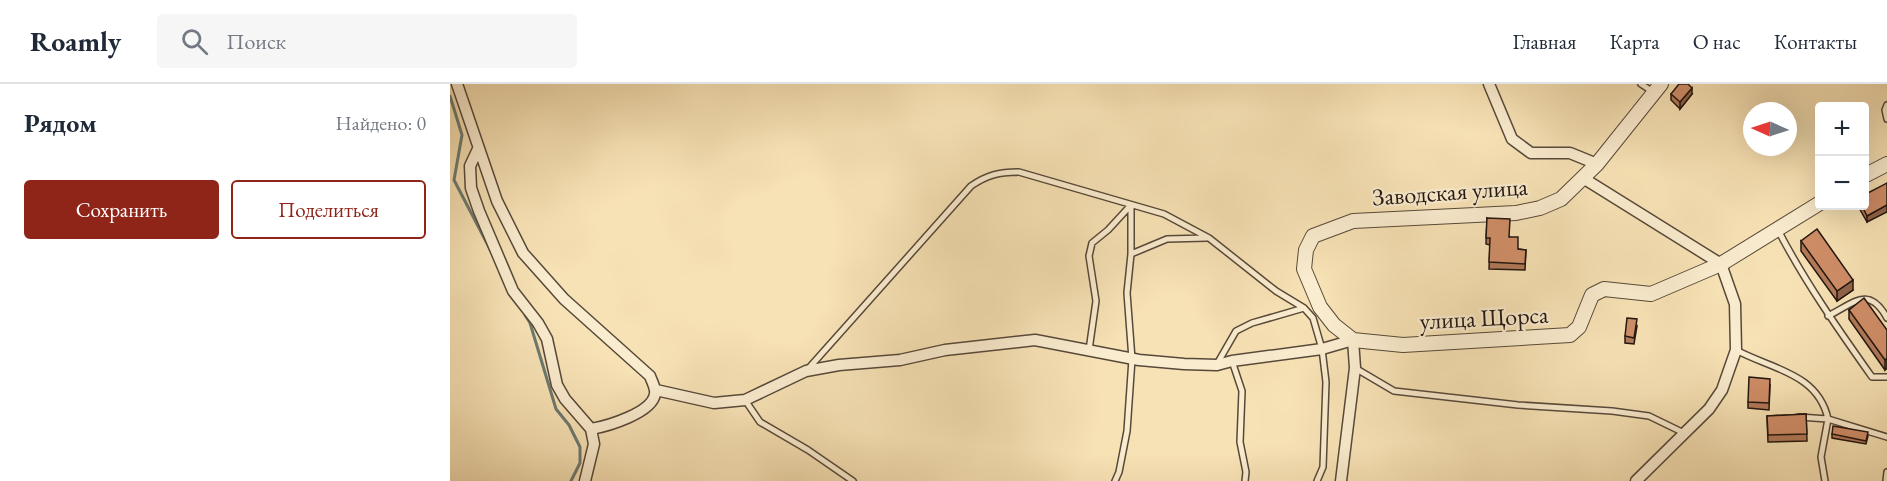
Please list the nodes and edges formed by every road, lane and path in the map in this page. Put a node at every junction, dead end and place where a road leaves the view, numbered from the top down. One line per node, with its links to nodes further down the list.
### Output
1 (457, 84): 7 (street)
2 (1490, 84): 8 (street)
3 (1641, 84): 4 (lane)
4 (1658, 88): 8 (street, Заводская улица)
5 (1887, 105): 6 (lane)
6 (1887, 119)
7 (478, 149): 31 (street); 35 (street)
8 (1597, 164): 11 (street, Заводская улица)
9 (1887, 164): 10 (street)
10 (1869, 174)
11 (1583, 178): 17 (street); 21 (street, Заводская улица)
12 (1131, 205): 15 (lane); 16 (lane); 24 (lane); 29 (lane)
13 (1815, 206): 14 (street, улица Щорса)
14 (1778, 230): 17 (street, улица Щорса); 19 (lane)
15 (1209, 238): 16 (lane); 18 (lane)
16 (1131, 255): 25 (lane)
17 (1721, 264): 21 (street, улица Щорса); 23 (street)
18 (1304, 308): 22 (lane); 27 (lane)
19 (1828, 316): 20 (lane); 30 (lane)
20 (1887, 318)
21 (1353, 339): 22 (street); 28 (street)
22 (1322, 349): 26 (street); 44 (lane)
23 (1736, 350): 34 (lane); 36 (street)
24 (1089, 352): 25 (street); 29 (street)
25 (1132, 359): 27 (street); 42 (lane)
26 (1232, 361): 27 (street); 43 (lane)
27 (1217, 365)
28 (1355, 368): 36 (lane); 45 (street)
29 (806, 371): 32 (street)
30 (1887, 377)
31 (656, 390): 32 (street); 35 (street)
32 (746, 400): 41 (lane)
33 (1796, 417): 34 (lane)
34 (1828, 419): 37 (lane); 47 (lane)
35 (591, 429): 40 (street)
36 (1684, 434): 46 (street)
37 (1887, 437)
38 (1887, 472): 39 (lane)
39 (1886, 480)
40 (585, 481)
41 (853, 481)
42 (1115, 481)
43 (1245, 481)
44 (1317, 481)
45 (1341, 481)
46 (1636, 481)
47 (1825, 481)

